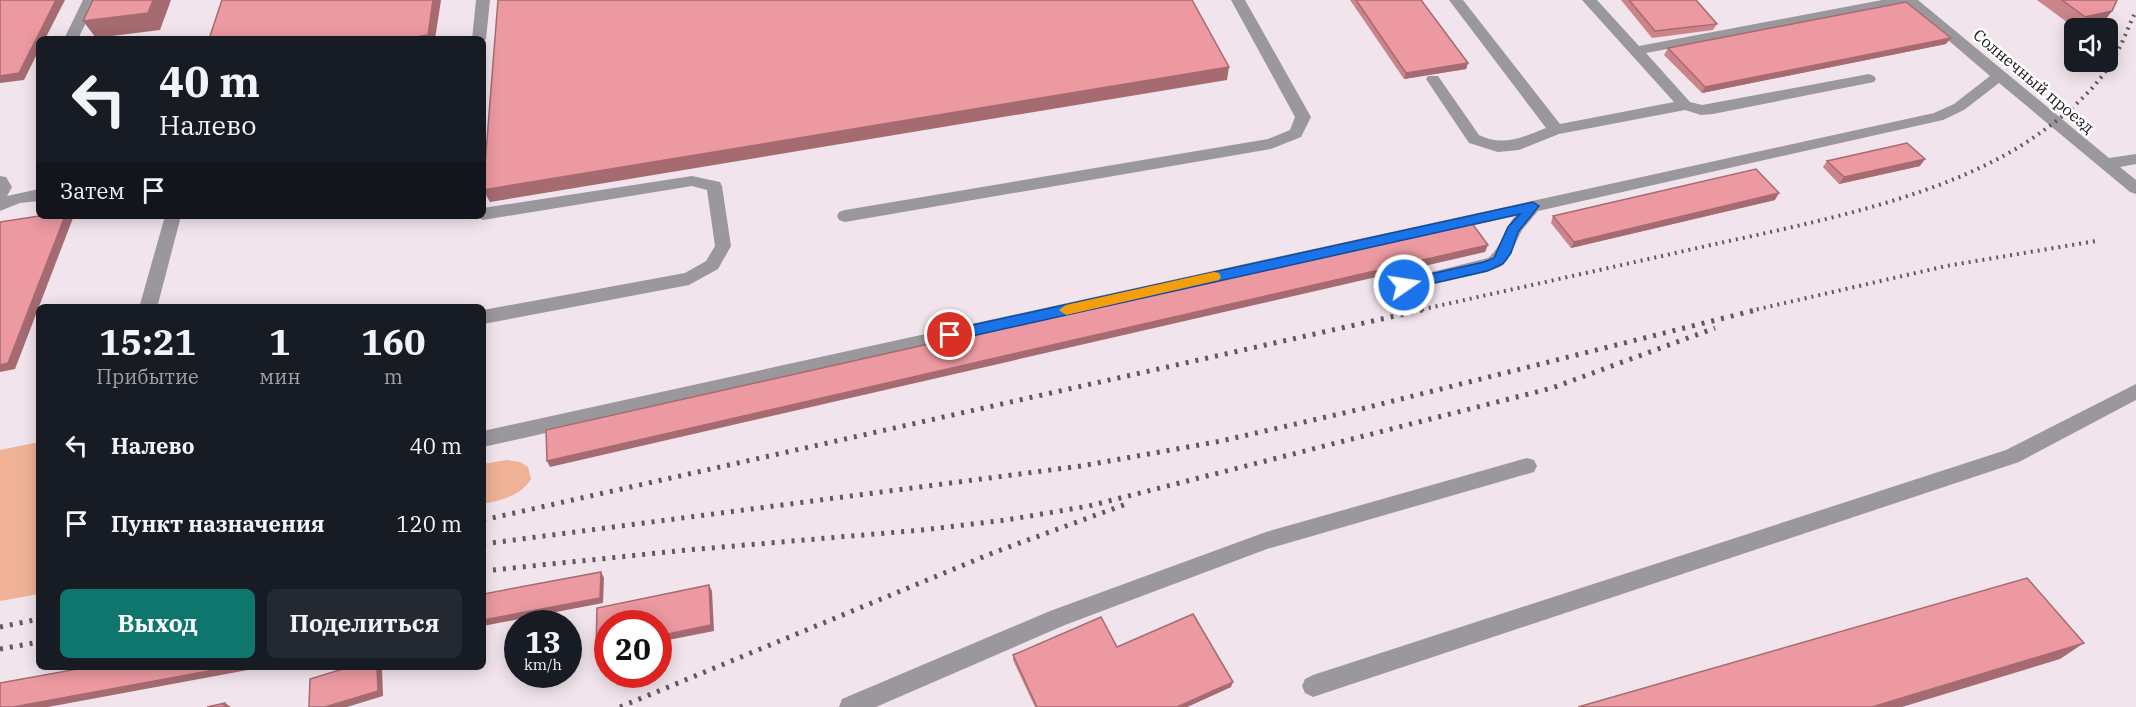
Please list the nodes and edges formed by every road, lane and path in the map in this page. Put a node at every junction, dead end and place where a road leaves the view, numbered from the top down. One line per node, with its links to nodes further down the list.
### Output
1 (90, 0): 10 (lane)
2 (483, 0): 11 (lane)
3 (1238, 0): 27 (lane)
4 (1456, 0): 17 (lane)
5 (1588, 0): 12 (lane)
6 (1836, 0): 9 (lane)
7 (1904, 0): 9 (lane)
8 (1910, 0): 13 (lane, Солнечный проезд)
9 (1848, 10): 12 (lane)
10 (72, 36)
11 (479, 36)
12 (1636, 51): 16 (lane)
13 (1999, 76): 19 (lane, Солнечный проезд); 25 (lane)
14 (1433, 79): 17 (lane)
15 (1869, 79): 16 (lane)
16 (1685, 105): 17 (lane)
17 (1556, 130)
18 (2136, 159): 19 (lane)
19 (2107, 164): 21 (lane, Солнечный проезд)
20 (0, 181): 22 (lane)
21 (2136, 188)
22 (0, 195)
23 (36, 195): 24 (lane)
24 (0, 206)
25 (1533, 206): 29 (lane); 33 (lane)
26 (486, 214): 31 (lane)
27 (845, 216)
28 (172, 219): 30 (lane)
29 (1404, 285)
30 (149, 304)
31 (486, 316)
32 (2136, 391): 35 (lane)
33 (486, 438)
34 (1527, 466): 36 (lane)
35 (1313, 686)
36 (850, 707)

